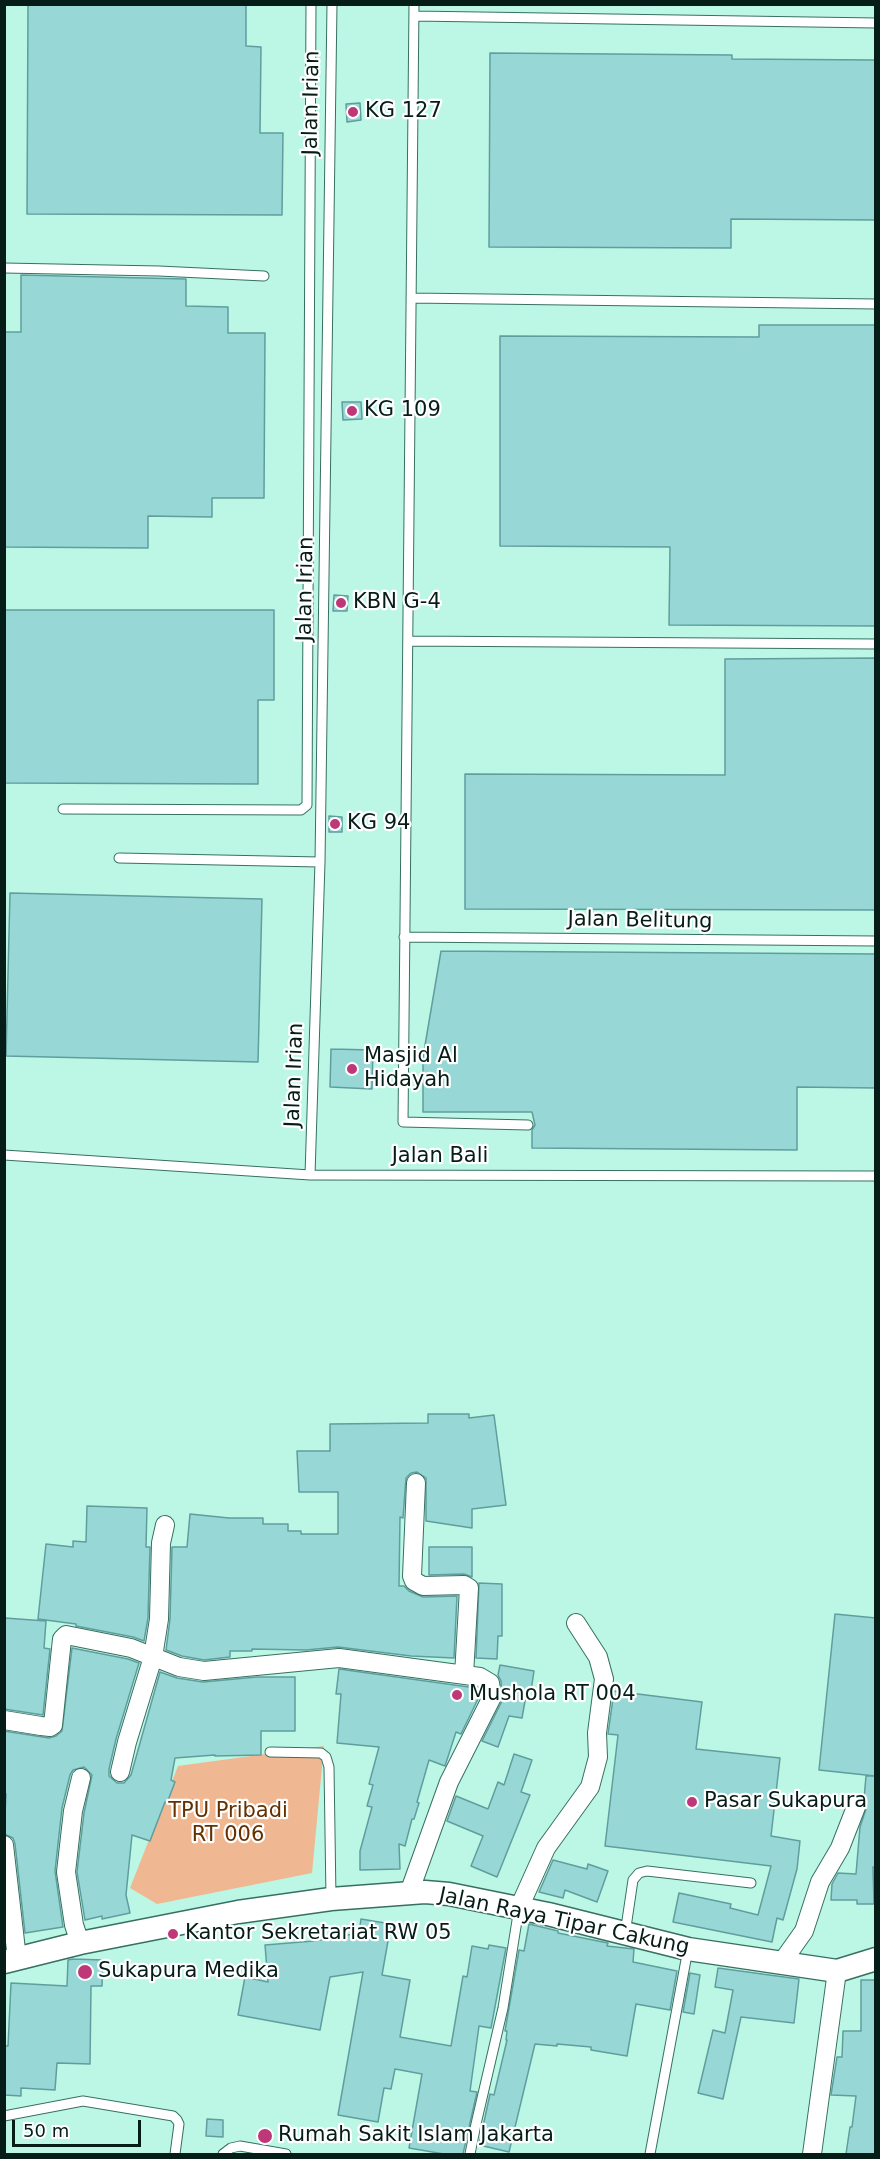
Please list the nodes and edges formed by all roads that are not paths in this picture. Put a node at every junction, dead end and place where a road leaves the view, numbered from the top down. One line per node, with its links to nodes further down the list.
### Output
1 (311, 4): 12 (lane)
2 (332, 4): 14 (lane, Jalan Irian)
3 (414, 4): 4 (lane)
4 (414, 16): 5 (lane); 8 (lane)
5 (876, 23)
6 (4, 268): 7 (lane)
7 (264, 276)
8 (411, 298): 9 (lane); 10 (lane)
9 (876, 304)
10 (408, 641): 11 (lane); 15 (lane)
11 (876, 644)
12 (63, 809)
13 (119, 858): 14 (lane)
14 (320, 862): 19 (lane, Jalan Irian)
15 (404, 937): 16 (lane, Jalan Belitung); 17 (lane)
16 (876, 941)
17 (528, 1125)
18 (4, 1155): 19 (lane, Jalan Bali)
19 (310, 1175): 20 (lane, Jalan Bali)
20 (876, 1176)
21 (416, 1484): 25 (street)
22 (165, 1525): 24 (street)
23 (576, 1623): 35 (street)
24 (153, 1657): 25 (street); 26 (street); 28 (street)
25 (464, 1675): 33 (street)
26 (4, 1720)
27 (270, 1752): 34 (lane)
28 (120, 1772)
29 (81, 1778): 37 (street)
30 (856, 1807): 41 (street)
31 (4, 1845): 40 (street)
32 (751, 1883): 36 (lane)
33 (409, 1893): 34 (street, Jalan Raya Tipar Cakung); 35 (street, Jalan Raya Tipar Cakung)
34 (331, 1899): 37 (street, Jalan Raya Tipar Cakung)
35 (519, 1908): 36 (street, Jalan Raya Tipar Cakung); 48 (lane)
36 (625, 1934): 38 (street, Jalan Raya Tipar Cakung)
37 (80, 1943): 40 (street, Jalan Raya Tipar Cakung)
38 (688, 1949): 41 (street, Jalan Raya Tipar Cakung); 49 (lane)
39 (876, 1959): 42 (street, Jalan Raya Tipar Cakung)
40 (11, 1960)
41 (782, 1962): 42 (street, Jalan Raya Tipar Cakung)
42 (837, 1971): 44 (street)
43 (4, 2116): 45 (lane)
44 (813, 2153)
45 (175, 2154)
46 (223, 2154): 47 (lane)
47 (286, 2154)
48 (471, 2154)
49 (650, 2154)

